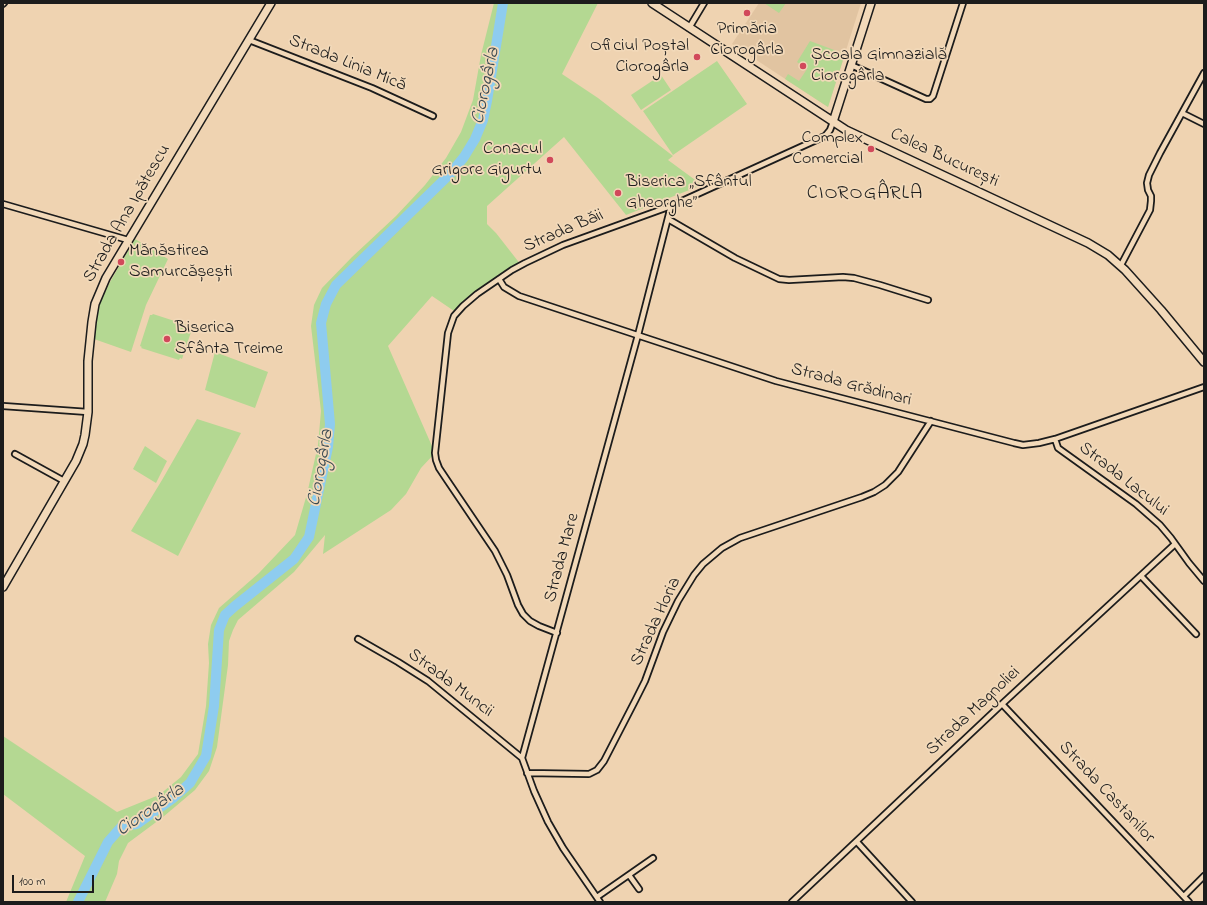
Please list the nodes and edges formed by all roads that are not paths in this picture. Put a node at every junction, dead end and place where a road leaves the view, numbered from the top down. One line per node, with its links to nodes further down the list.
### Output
1 (271, 3): 7 (main road, Strada Ana Ipătescu)
2 (652, 3): 6 (main road, Calea București)
3 (704, 3): 6 (street)
4 (871, 3): 8 (main road)
5 (963, 3): 8 (street)
6 (689, 28): 12 (main road, Calea București)
7 (249, 40): 11 (street, Strada Linia Mică); 17 (main road, Strada Ana Ipătescu)
8 (851, 65): 12 (main road)
9 (1204, 73): 10 (street)
10 (1182, 113): 13 (street); 18 (street)
11 (433, 116)
12 (833, 122): 15 (street, Strada Băii); 18 (main road, Calea București)
13 (1204, 124)
14 (3, 204): 17 (street)
15 (671, 206): 16 (street, Strada Mare); 19 (street, Strada Băii)
16 (668, 219): 20 (street); 21 (street, Strada Mare)
17 (128, 240): 25 (main road, Strada Ana Ipătescu)
18 (1121, 265): 22 (main road, Calea București)
19 (499, 279): 21 (street, Strada Grădinari); 34 (street, Strada Băii)
20 (928, 300)
21 (638, 335): 26 (street, Strada Grădinari); 34 (street, Strada Mare)
22 (1204, 362)
23 (1204, 386): 27 (street, Strada Grădinari)
24 (3, 406): 25 (street)
25 (88, 412): 29 (main road, Strada Ana Ipătescu)
26 (931, 421): 27 (street, Strada Grădinari); 39 (street, Strada Horia)
27 (1055, 439): 30 (street, Strada Lacului)
28 (15, 454): 29 (street)
29 (64, 481): 33 (main road, Strada Ana Ipătescu)
30 (1175, 544): 31 (street, Strada Magnoliei); 32 (street, Strada Lacului)
31 (1141, 576): 35 (street); 37 (street, Strada Magnoliei)
32 (1204, 581)
33 (3, 587)
34 (557, 633): 38 (street, Strada Mare)
35 (1196, 634)
36 (358, 639): 38 (street, Strada Muncii)
37 (1002, 704): 40 (street, Strada Magnoliei); 45 (street, Strada Castanilor)
38 (522, 758): 39 (street)
39 (527, 773): 46 (street)
40 (857, 842): 48 (street, Strada Magnoliei); 49 (street)
41 (653, 858): 42 (street)
42 (629, 875): 44 (street); 46 (street)
43 (1204, 876): 45 (street)
44 (639, 889)
45 (1184, 896): 50 (street, Strada Castanilor)
46 (597, 897): 47 (street)
47 (600, 902)
48 (792, 902)
49 (912, 902)
50 (1189, 902)

